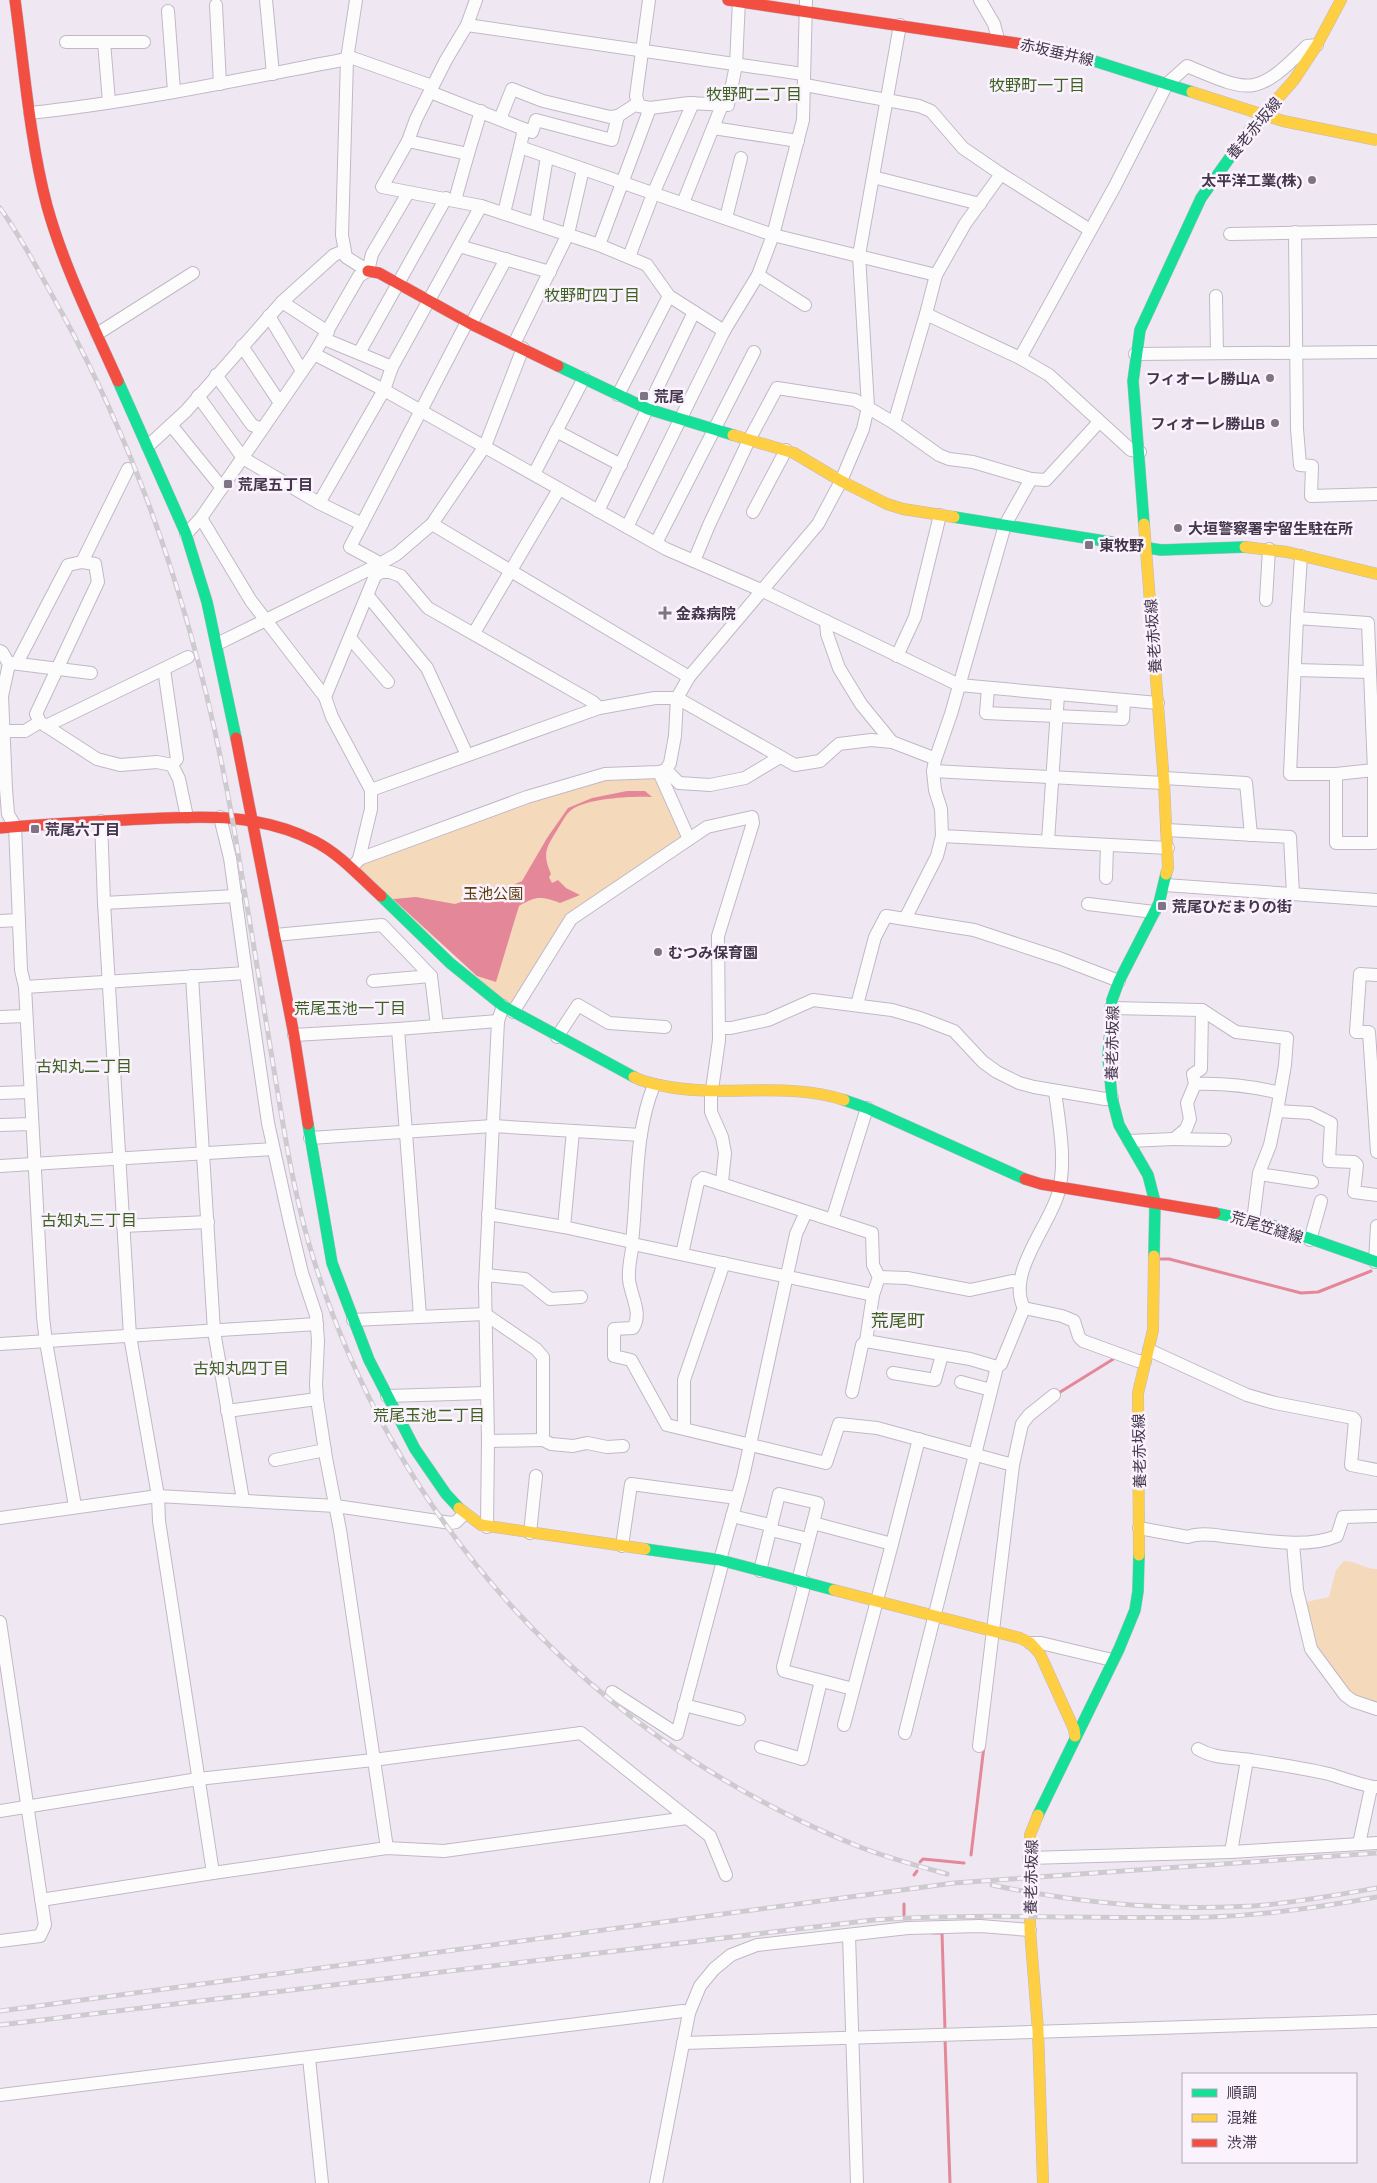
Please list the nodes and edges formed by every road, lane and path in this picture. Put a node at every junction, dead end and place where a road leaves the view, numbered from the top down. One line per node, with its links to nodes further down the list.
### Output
1 (15, 0): 34 (street)
2 (266, 0): 22 (street)
3 (356, 0): 20 (street)
4 (476, 0): 12 (street)
5 (649, 0): 19 (street)
6 (980, 0): 14 (street)
7 (1341, 0): 18 (street, 養老赤坂線)
8 (735, 1): 10 (street, 赤坂垂井線); 21 (street)
9 (216, 5): 24 (street)
10 (805, 6): 13 (street, 赤坂垂井線); 23 (street)
11 (168, 11): 27 (street)
12 (468, 25): 19 (street); 26 (street)
13 (900, 25): 14 (street, 赤坂垂井線); 28 (street)
14 (998, 40): 25 (street, 赤坂垂井線)
15 (66, 42): 16 (street)
16 (104, 42): 17 (street); 29 (street)
17 (144, 42)
18 (1317, 45): 25 (street); 97 (street, 養老赤坂線)
19 (642, 51): 21 (street); 32 (street)
20 (347, 58): 22 (street); 26 (street); 67 (street)
21 (736, 65): 23 (street); 31 (street)
22 (273, 74): 24 (street)
23 (804, 80): 28 (street); 41 (street)
24 (220, 84): 27 (street)
25 (1166, 84): 39 (street, 赤坂垂井線, bridge); 59 (street)
26 (431, 89): 33 (street); 40 (street)
27 (174, 91): 29 (street)
28 (888, 100): 47 (street); 48 (street)
29 (109, 102): 34 (street)
30 (693, 103): 31 (street); 32 (street); 51 (street)
31 (722, 105): 37 (street)
32 (644, 106): 35 (street); 49 (street)
33 (481, 111): 36 (street); 43 (street)
34 (30, 112): 87 (street)
35 (618, 116): 36 (street); 38 (street)
36 (500, 119): 38 (street)
37 (713, 128): 41 (street); 53 (street)
38 (524, 129): 42 (street)
39 (1377, 140)
40 (408, 141): 43 (street); 50 (street)
41 (798, 141): 64 (street)
42 (520, 147): 44 (street); 56 (street)
43 (468, 154): 52 (street)
44 (547, 157): 46 (street); 58 (street)
45 (742, 158): 57 (street)
46 (583, 169): 49 (street); 62 (street)
47 (1001, 174): 54 (street); 59 (street)
48 (874, 177): 54 (street); 68 (street)
49 (622, 184): 51 (street); 65 (street)
50 (408, 192): 52 (street); 71 (street)
51 (653, 194): 53 (street); 69 (street)
52 (450, 199): 55 (street); 76 (street)
53 (683, 203): 57 (street)
54 (980, 204): 75 (street)
55 (481, 206): 56 (street); 66 (street)
56 (504, 213): 58 (street)
57 (726, 218): 64 (street)
58 (536, 223): 62 (street)
59 (1090, 230): 98 (street)
60 (1377, 230): 61 (street)
61 (1295, 232): 63 (street); 95 (street)
62 (568, 234): 65 (street); 72 (street)
63 (1230, 234)
64 (773, 235): 68 (street); 74 (street)
65 (599, 245): 69 (street)
66 (459, 246): 70 (street); 79 (street)
67 (344, 251): 71 (street); 80 (street)
68 (859, 255): 75 (street); 107 (street)
69 (628, 257): 77 (street)
70 (506, 259): 72 (street); 85 (street)
71 (368, 271): 76 (street); 88 (street)
72 (550, 272): 90 (street)
73 (193, 273): 87 (street)
74 (758, 275): 81 (street); 86 (street)
75 (936, 275): 83 (street)
76 (397, 283): 79 (street); 93 (street)
77 (669, 296): 82 (street); 104 (street)
78 (1216, 296): 94 (street)
79 (428, 301): 85 (street); 99 (street)
80 (282, 302): 84 (street); 88 (street)
81 (805, 305)
82 (694, 312): 86 (street); 108 (street)
83 (926, 314): 98 (street); 112 (street)
84 (269, 316): 89 (street); 100 (street)
85 (469, 323): 90 (street); 109 (street)
86 (724, 331): 110 (street)
87 (97, 334): 118 (street)
88 (326, 335): 93 (street); 96 (street)
89 (242, 346): 101 (street); 106 (street)
90 (518, 346): 102 (street); 119 (street)
91 (754, 352): 115 (street)
92 (1377, 352): 95 (street)
93 (358, 353): 99 (street)
94 (1217, 353): 95 (street); 97 (street)
95 (1296, 353): 130 (street)
96 (314, 354): 100 (street); 103 (street)
97 (1135, 354): 121 (street, 養老赤坂線)
98 (1020, 358): 111 (street)
99 (392, 367): 103 (street)
100 (302, 371): 106 (street)
101 (216, 375): 105 (street); 114 (street)
102 (584, 378): 104 (street); 116 (street)
103 (384, 390): 109 (street); 131 (street)
104 (618, 394): 108 (street)
105 (198, 396): 113 (street); 122 (street)
106 (280, 403): 114 (street)
107 (868, 407): 112 (street); 117 (street); 127 (street)
108 (648, 409): 110 (street); 123 (street)
109 (422, 410): 119 (street); 136 (street)
110 (680, 420): 115 (street); 139 (street)
111 (1099, 422): 121 (street); 126 (street)
112 (894, 423): 126 (street)
113 (171, 425): 118 (street); 128 (street)
114 (262, 429): 122 (street)
115 (714, 430): 117 (street); 141 (street)
116 (556, 431): 123 (street); 125 (street)
117 (749, 440): 120 (street); 145 (street)
118 (148, 446): 140 (street)
119 (485, 446): 125 (street); 137 (street)
120 (786, 450): 127 (street); 133 (street)
121 (1140, 452): 142 (street, 養老赤坂線)
122 (243, 458): 128 (street); 131 (street)
123 (621, 464): 132 (street)
124 (128, 469): 146 (street)
125 (534, 474): 129 (street)
126 (1031, 479): 138 (street)
127 (841, 481): 134 (street); 150 (street)
128 (222, 488): 135 (street)
129 (559, 489): 132 (street); 148 (street)
130 (1377, 494)
131 (319, 503): 136 (street)
132 (598, 511): 139 (street)
133 (753, 512)
134 (940, 515): 138 (street); 160 (street)
135 (201, 518): 140 (street); 154 (street)
136 (362, 524): 147 (street)
137 (432, 524): 147 (street); 148 (street)
138 (1005, 525): 142 (street); 170 (street)
139 (627, 527): 141 (street)
140 (186, 534): 158 (street)
141 (656, 543): 145 (street)
142 (1146, 548): 143 (street); 176 (street, 養老赤坂線)
143 (1268, 549): 144 (street); 152 (street)
144 (1301, 556): 149 (street); 153 (street)
145 (694, 561): 150 (street)
146 (82, 562): 162 (street); 163 (street)
147 (379, 569): 151 (street); 154 (street); 156 (street)
148 (511, 570): 156 (street); 168 (street)
149 (1377, 574)
150 (761, 590): 155 (street); 168 (street)
151 (368, 596): 157 (street); 182 (street)
152 (1266, 600)
153 (1297, 618): 165 (street); 166 (street)
154 (267, 620): 158 (street); 173 (street)
155 (826, 621): 160 (street); 181 (street)
156 (474, 633): 177 (street)
157 (350, 638): 169 (street); 173 (street)
158 (217, 644): 195 (street)
159 (0, 651): 162 (street)
160 (897, 656): 170 (street)
161 (188, 657): 164 (street)
162 (13, 663): 163 (street); 180 (street)
163 (57, 668): 167 (street); 179 (street)
164 (164, 669): 179 (street); 185 (street)
165 (1295, 670): 166 (street); 189 (street)
166 (1370, 672): 186 (street)
167 (90, 673)
168 (689, 677): 174 (street)
169 (388, 682)
170 (959, 685): 171 (street); 188 (street)
171 (988, 689): 172 (street); 178 (street)
172 (1058, 694): 175 (street); 178 (street)
173 (325, 697): 192 (street)
174 (677, 698): 177 (street); 183 (street); 187 (street)
175 (1124, 701): 176 (street); 178 (street)
176 (1158, 703): 191 (street, 養老赤坂線)
177 (600, 708): 182 (street)
178 (1056, 714): 190 (street)
179 (43, 724): 180 (street); 185 (street)
180 (2, 730): 197 (street)
181 (892, 742): 183 (street); 184 (street)
182 (467, 755): 192 (street)
183 (780, 757): 187 (street)
184 (931, 757)
185 (172, 765): 193 (street)
186 (1374, 770): 189 (street); 205 (street)
187 (662, 771): 202 (street); 207 (street)
188 (933, 771): 190 (street); 201 (street)
189 (1336, 774): 205 (street)
190 (1051, 778): 191 (street); 203 (street)
191 (1164, 780): 199 (street, 養老赤坂線); 200 (street)
192 (371, 790): 207 (street)
193 (187, 817): 194 (street, 荒尾笠縫線); 196 (street, 荒尾笠縫線)
194 (220, 817): 195 (street, 荒尾笠縫線); 211 (street)
195 (253, 820): 207 (street, 荒尾笠縫線); 219 (street)
196 (102, 821): 197 (street, 荒尾笠縫線); 213 (street)
197 (15, 826): 198 (street, 荒尾笠縫線); 217 (street)
198 (0, 828)
199 (1167, 830): 200 (street); 206 (street, 養老赤坂線)
200 (1251, 834): 210 (street)
201 (942, 836): 203 (street); 216 (street)
202 (689, 839): 230 (street); 237 (street)
203 (1048, 841): 204 (street)
204 (1107, 844): 206 (street); 208 (street)
205 (1376, 844)
206 (1168, 848): 209 (street, 養老赤坂線)
207 (356, 864): 230 (street, 荒尾笠縫線)
208 (1106, 878)
209 (1165, 884): 210 (street); 215 (street, 養老赤坂線)
210 (1293, 894): 212 (street)
211 (236, 896): 213 (street); 220 (street)
212 (1377, 900)
213 (104, 903): 226 (street)
214 (1088, 904): 215 (street)
215 (1154, 912): 225 (street, 養老赤坂線)
216 (905, 919): 225 (street); 228 (street)
217 (19, 920): 218 (street); 227 (street)
218 (0, 921)
219 (275, 934): 223 (street); 240 (street)
220 (246, 973): 222 (street); 262 (street)
221 (1377, 975): 239 (street)
222 (192, 976): 226 (street); 263 (street)
223 (431, 976): 224 (street); 235 (street)
224 (373, 981)
225 (1119, 981): 229 (street, 養老赤坂線)
226 (110, 982): 227 (street); 265 (street)
227 (25, 987): 232 (street)
228 (857, 1005): 237 (street); 245 (street)
229 (1111, 1008): 231 (street); 249 (street, 養老赤坂線)
230 (508, 1009): 234 (street); 241 (street, 荒尾笠縫線)
231 (1202, 1010): 242 (street); 248 (street)
232 (26, 1016): 233 (street); 246 (street)
233 (0, 1017)
234 (498, 1022): 235 (street); 254 (street)
235 (437, 1026): 238 (street)
236 (665, 1027): 241 (street)
237 (720, 1028): 244 (street)
238 (398, 1029): 240 (street); 256 (street)
239 (1373, 1032): 264 (street)
240 (294, 1035): 258 (street)
241 (557, 1037): 243 (street, 荒尾笠縫線)
242 (1194, 1084): 248 (street); 259 (street)
243 (654, 1085): 244 (street, 荒尾笠縫線); 257 (street)
244 (712, 1090): 250 (street, 荒尾笠縫線); 269 (street)
245 (1055, 1091): 249 (street); 271 (street)
246 (29, 1092): 247 (street); 252 (street)
247 (0, 1093)
248 (1280, 1093): 251 (street)
249 (1112, 1098): 261 (street, 養老赤坂線)
250 (867, 1108): 271 (street, 荒尾笠縫線); 277 (street)
251 (1277, 1111): 268 (street); 272 (street)
252 (32, 1124): 253 (street); 266 (street)
253 (0, 1125)
254 (493, 1126): 255 (street); 256 (street); 276 (street)
255 (573, 1131): 257 (street); 282 (street)
256 (406, 1132): 258 (street); 296 (street)
257 (641, 1135): 284 (street)
258 (310, 1138): 297 (street)
259 (1172, 1139): 260 (street); 261 (street)
260 (1225, 1140)
261 (1129, 1141): 274 (street, 養老赤坂線)
262 (274, 1148): 263 (street); 298 (street)
263 (203, 1152): 265 (street); 279 (street)
264 (1377, 1152)
265 (119, 1158): 266 (street); 280 (street)
266 (35, 1163): 267 (street); 302 (street)
267 (0, 1166)
268 (1259, 1174): 270 (street); 278 (street)
269 (722, 1182): 275 (street); 285 (street)
270 (1312, 1182)
271 (1060, 1188): 274 (street, 荒尾笠縫線); 291 (street)
272 (1377, 1196)
273 (1321, 1201): 283 (street)
274 (1155, 1202): 278 (street, 荒尾笠縫線); 305 (street, 養老赤坂線)
275 (806, 1212): 277 (street); 289 (street)
276 (488, 1214): 282 (street); 288 (street)
277 (832, 1220): 290 (street)
278 (1253, 1221): 283 (street, 荒尾笠縫線)
279 (208, 1222): 280 (street); 299 (street)
280 (123, 1226): 300 (street)
281 (1377, 1226): 286 (street)
282 (564, 1227): 284 (street)
283 (1310, 1240): 286 (street, 荒尾笠縫線)
284 (632, 1243): 285 (street); 316 (street)
285 (682, 1254): 287 (street)
286 (1376, 1262)
287 (724, 1263): 289 (street); 316 (street)
288 (486, 1275): 293 (street); 295 (street)
289 (787, 1276): 292 (street); 320 (street)
290 (879, 1276): 291 (street); 292 (street)
291 (1020, 1282): 294 (street)
292 (873, 1295): 301 (street)
293 (581, 1297)
294 (1024, 1308): 305 (street); 306 (street)
295 (485, 1314): 296 (street); 311 (street); 318 (street)
296 (420, 1316): 297 (street)
297 (353, 1320): 313 (street)
298 (317, 1324): 299 (street); 314 (street)
299 (214, 1331): 300 (street); 315 (street)
300 (130, 1336): 302 (street); 328 (street)
301 (866, 1341): 304 (street); 310 (street)
302 (46, 1342): 303 (street); 331 (street)
303 (0, 1344)
304 (942, 1355): 306 (street); 307 (street)
305 (1147, 1355): 326 (street); 340 (street, 養老赤坂線)
306 (997, 1366): 309 (street)
307 (893, 1374)
308 (961, 1382): 309 (street)
309 (991, 1390): 323 (street)
310 (852, 1392)
311 (486, 1393): 313 (street); 319 (street)
312 (1054, 1395): 325 (street)
313 (387, 1396): 333 (street)
314 (317, 1399): 315 (street); 322 (street)
315 (227, 1411): 330 (street)
316 (684, 1428): 320 (street)
317 (920, 1439): 320 (street); 323 (street); 344 (street)
318 (543, 1440): 319 (street); 321 (street)
319 (488, 1441): 338 (street)
320 (750, 1444): 329 (street)
321 (622, 1446)
322 (324, 1450): 324 (street); 332 (street)
323 (975, 1455): 325 (street); 350 (street)
324 (275, 1460)
325 (1013, 1465): 352 (street)
326 (1377, 1470)
327 (536, 1476): 341 (street)
328 (158, 1496): 330 (street); 331 (street); 369 (street)
329 (737, 1498): 334 (street); 345 (street)
330 (243, 1500): 332 (street)
331 (75, 1506): 336 (street)
332 (336, 1506): 333 (street); 367 (street)
333 (464, 1514): 338 (street)
334 (732, 1516): 339 (street); 346 (street)
335 (1377, 1516): 343 (street)
336 (0, 1518)
337 (813, 1523): 339 (street); 342 (street); 344 (street)
338 (487, 1527): 341 (street)
339 (770, 1527): 342 (street); 347 (street)
340 (1139, 1528): 343 (street); 354 (street, 養老赤坂線)
341 (530, 1533): 345 (street)
342 (808, 1539): 348 (street)
343 (1293, 1543): 359 (street)
344 (892, 1544): 349 (street)
345 (622, 1546): 346 (street)
346 (722, 1560): 347 (street); 358 (street)
347 (760, 1571): 348 (street)
348 (801, 1581): 349 (street); 355 (street)
349 (877, 1601): 350 (street); 356 (street)
350 (935, 1616): 352 (street); 362 (street)
351 (0, 1622): 371 (street)
352 (993, 1630): 353 (street); 364 (street)
353 (1030, 1643): 354 (street); 363 (street)
354 (1112, 1660): 363 (street, 養老赤坂線)
355 (821, 1681): 356 (street); 365 (street)
356 (853, 1689): 361 (street)
357 (612, 1692): 358 (street)
358 (684, 1705): 360 (street)
359 (1377, 1709)
360 (739, 1719)
361 (844, 1726)
362 (905, 1733)
363 (1075, 1736): 378 (street, 養老赤坂線)
364 (979, 1746)
365 (762, 1748)
366 (1198, 1749): 368 (street)
367 (373, 1760): 369 (street); 373 (street); 376 (street)
368 (1247, 1760): 370 (street); 377 (street)
369 (198, 1779): 371 (street); 379 (street)
370 (1374, 1787): 375 (street)
371 (27, 1806): 372 (street); 381 (street)
372 (0, 1811)
373 (688, 1818): 376 (street); 380 (street)
374 (1377, 1843): 375 (street)
375 (1360, 1844): 377 (street)
376 (387, 1848): 379 (street)
377 (1231, 1852): 378 (street)
378 (1029, 1858): 382 (street, 養老赤坂線)
379 (213, 1872): 381 (street)
380 (726, 1875)
381 (41, 1900): 384 (street)
382 (1030, 1930): 383 (street); 387 (street, 養老赤坂線)
383 (850, 1935): 385 (street); 388 (street)
384 (0, 1941)
385 (689, 2013): 389 (street); 390 (street)
386 (1377, 2021): 387 (street)
387 (1038, 2030): 388 (street); 395 (street, 養老赤坂線)
388 (853, 2036): 389 (street); 394 (street)
389 (683, 2042): 393 (street)
390 (308, 2058): 391 (street); 392 (street)
391 (0, 2095)
392 (322, 2183)
393 (656, 2183)
394 (857, 2183)
395 (1044, 2183)

